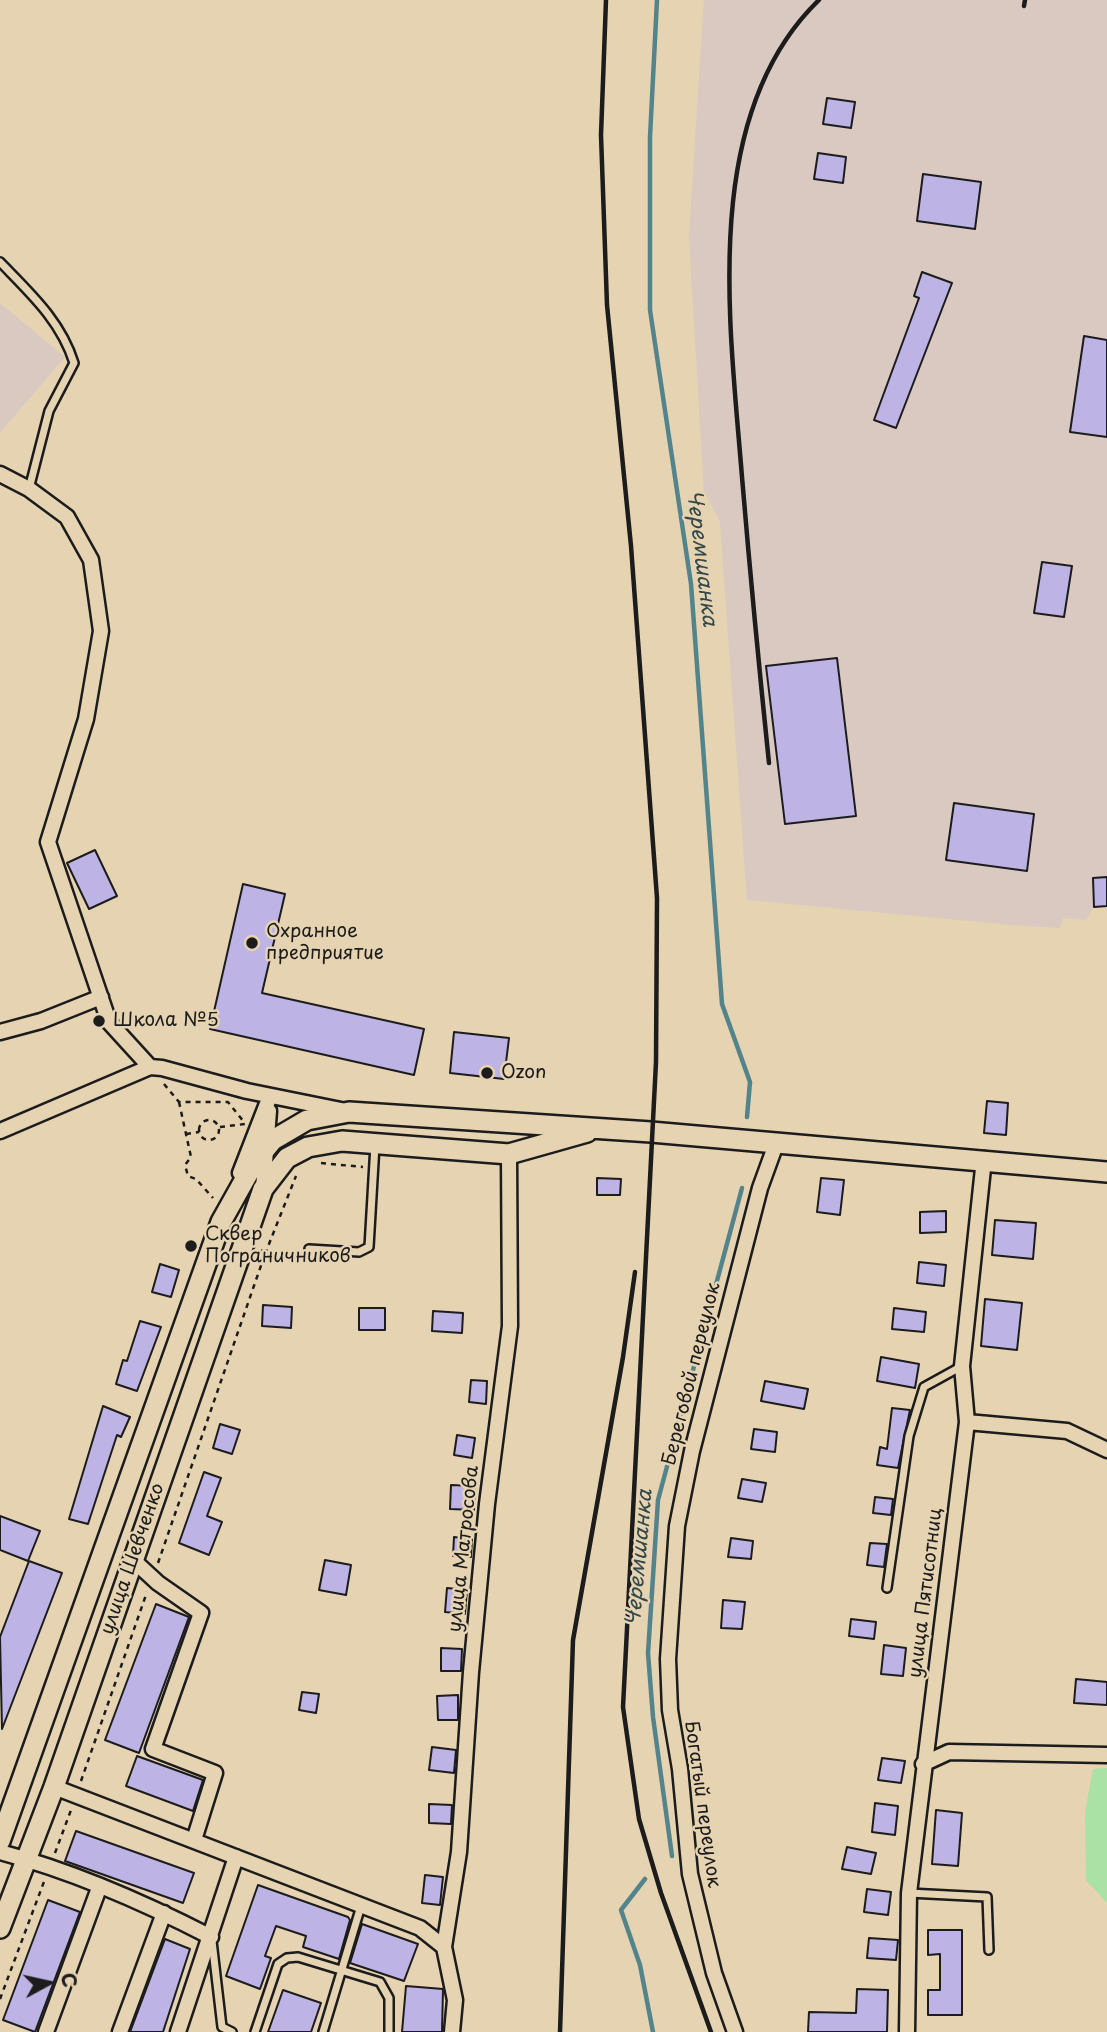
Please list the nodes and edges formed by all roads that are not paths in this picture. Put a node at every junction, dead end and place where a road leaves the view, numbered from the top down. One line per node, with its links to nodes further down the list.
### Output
1 (0, 262): 3 (lane)
2 (0, 474): 3 (street)
3 (29, 489): 4 (street)
4 (101, 998): 5 (street); 6 (street)
5 (0, 1032)
6 (150, 1068): 7 (street); 10 (street)
7 (270, 1096): 8 (street); 16 (street); 17 (street)
8 (349, 1112): 9 (main road, улица Шевченко); 17 (main road, улица Шевченко)
9 (598, 1129): 12 (main road, улица Шевченко); 13 (main road, улица Шевченко)
10 (0, 1132)
11 (375, 1144): 13 (main road, улица Шевченко); 16 (main road, улица Шевченко); 18 (lane)
12 (771, 1144): 14 (main road, улица Шевченко); 24 (street, Береговой переулок)
13 (509, 1154): 39 (street, улица Матросова)
14 (984, 1159): 15 (main road, улица Шевченко); 19 (street, улица Пятисотниц)
15 (1107, 1172)
16 (263, 1189): 22 (main road, улица Шевченко)
17 (221, 1222): 29 (main road, улица Шевченко)
18 (309, 1249)
19 (962, 1366): 20 (street, улица Пятисотниц); 23 (lane)
20 (967, 1422): 21 (street); 26 (street, улица Пятисотниц)
21 (1107, 1450)
22 (133, 1560): 27 (main road, улица Шевченко); 28 (street)
23 (887, 1588)
24 (668, 1659): 51 (street, Богатый переулок)
25 (1107, 1755): 26 (street)
26 (923, 1764): 34 (street, улица Пятисотниц)
27 (54, 1787): 28 (street); 32 (main road, улица Шевченко)
28 (194, 1840): 31 (street)
29 (0, 1841)
30 (0, 1852): 32 (street)
31 (236, 1857): 35 (street); 38 (street)
32 (27, 1859): 33 (street); 37 (main road, улица Шевченко)
33 (99, 1888): 36 (street); 43 (street)
34 (909, 1893): 40 (lane); 52 (street, улица Пятисотниц)
35 (362, 1905): 39 (street); 41 (lane)
36 (164, 1913): 38 (street); 44 (street)
37 (0, 1928)
38 (211, 1937): 42 (lane); 45 (street)
39 (444, 1947): 50 (street)
40 (989, 1950)
41 (342, 1969): 47 (lane); 48 (lane); 49 (lane)
42 (219, 2029): 46 (lane)
43 (46, 2032)
44 (120, 2032)
45 (178, 2032)
46 (232, 2032)
47 (255, 2032)
48 (323, 2032)
49 (389, 2032)
50 (452, 2032)
51 (735, 2032)
52 (907, 2032)

